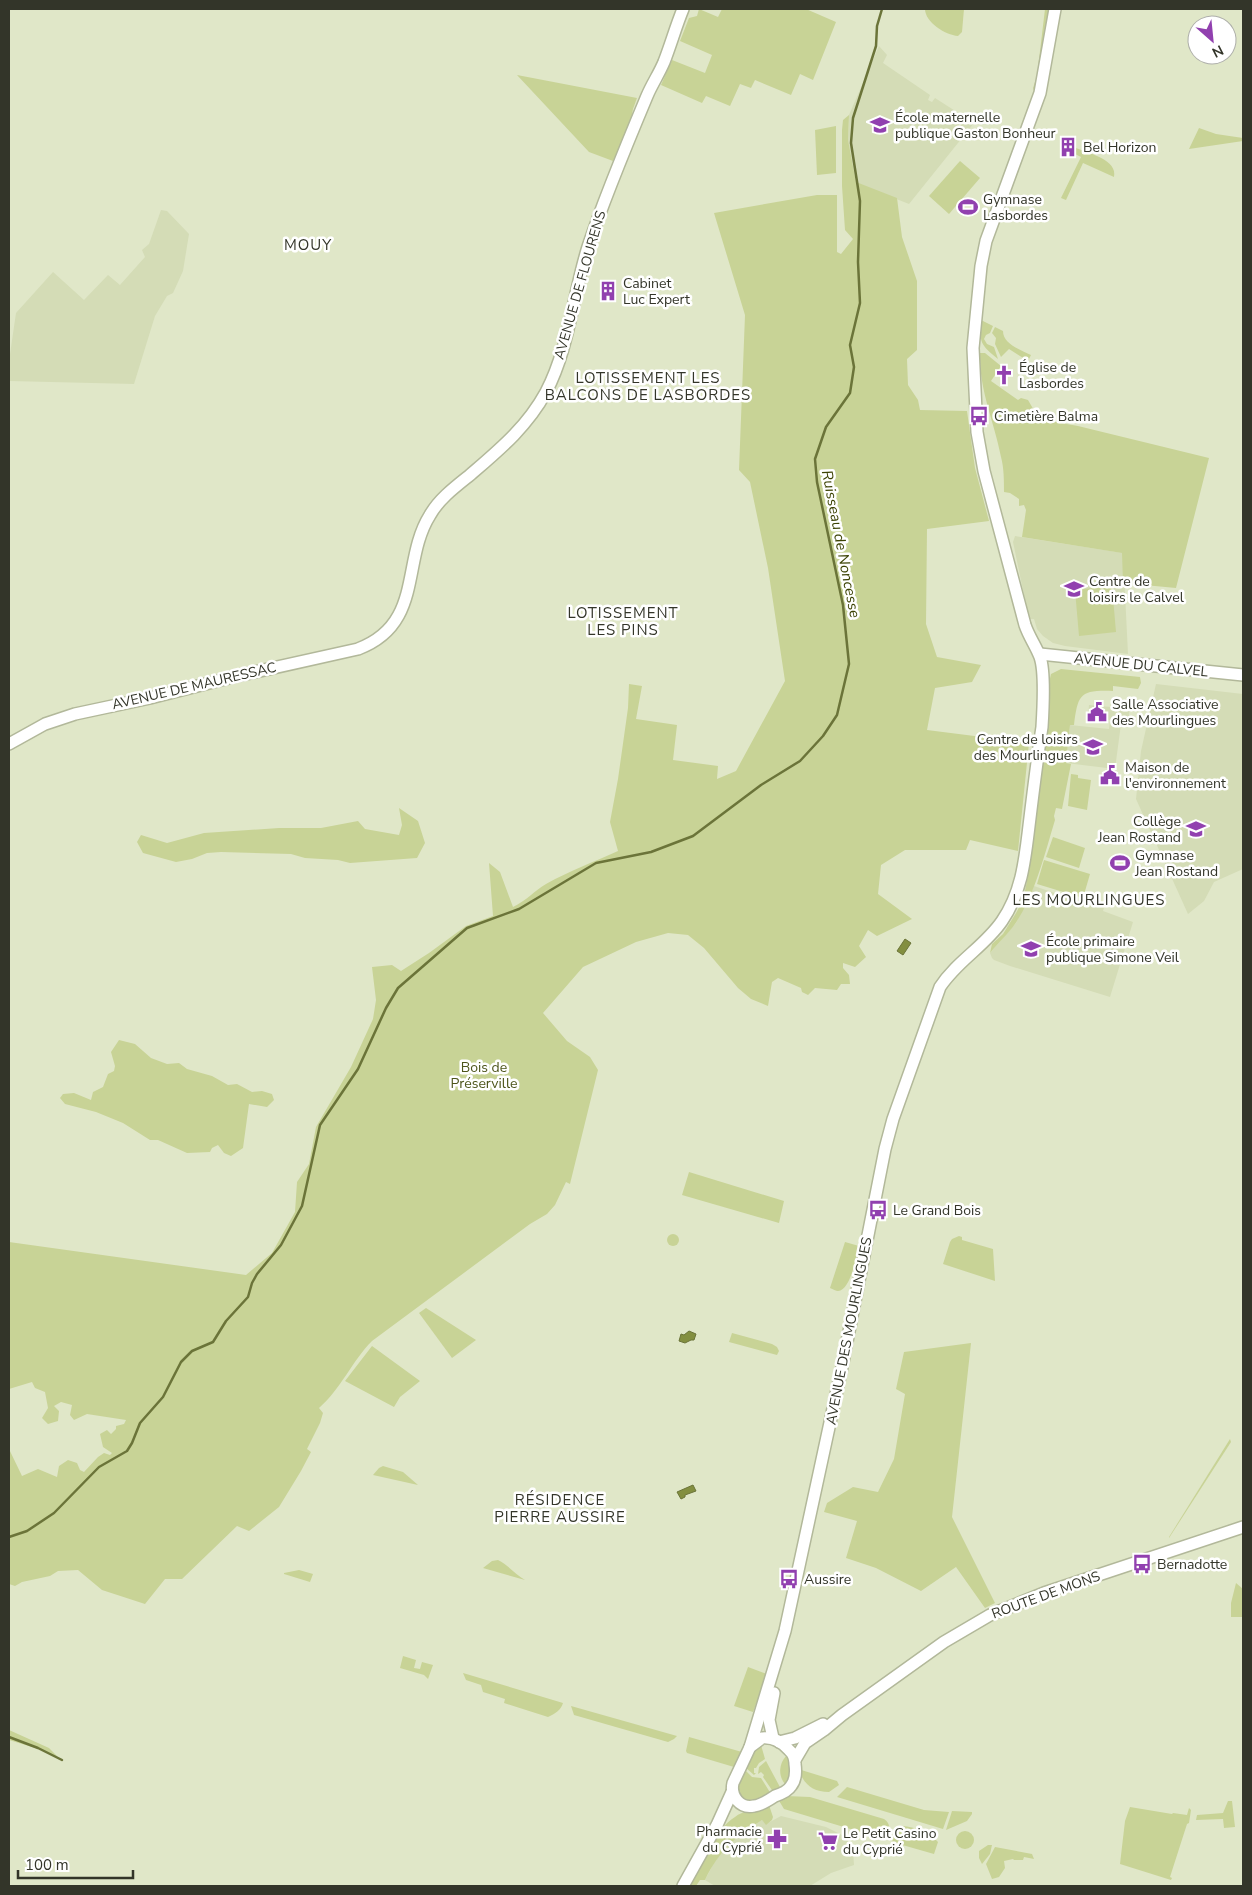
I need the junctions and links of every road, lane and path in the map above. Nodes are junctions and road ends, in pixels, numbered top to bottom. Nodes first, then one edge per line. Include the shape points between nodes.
1 (683, 9) edge
2 (1055, 9) edge
3 (382, 636) joint
4 (1041, 658) junction
5 (1243, 676) edge
6 (1243, 682) edge
7 (9, 744) edge
8 (1243, 1527) edge
9 (785, 1632) junction
10 (842, 1714) junction
11 (776, 1740) junction
12 (750, 1747) junction
13 (795, 1760) junction
14 (732, 1792) junction
15 (746, 1806) junction
16 (717, 1825) junction
17 (683, 1886) edge

1 - 3 street, AVENUE DE FLOURENS via 664,63 648,94 593,232 551,381 534,412 515,435 444,497 430,515 418,543 404,602 396,619
2 - 4 street via 1040,93 983,253 974,323 973,363 977,432 984,471 1025,625
3 - 7 street, AVENUE DE MAURESSAC via 358,649 76,714 45,724
4 - 5 street, AVENUE DU CALVEL
4 - 6 street, AVENUE DU CALVEL
4 - 9 street, AVENUE DES MOURLINGUES via 1042,727 1018,888 997,927 959,963 940,987 893,1119 884,1149 842,1367
8 - 10 street, ROUTE DE MONS via 1007,1606 956,1635
9 - 11 street, AVENUE DES MOURLINGUES via 786,1650 768,1720
9 - 12 street, AVENUE DES MOURLINGUES
10 - 11 street, ROUTE DE MONS via 795,1738
10 - 13 street, ROUTE DE MONS via 806,1743
11 - 12 street via 762,1738
11 - 13 street via 789,1749
12 - 14 street via 733,1782
13 - 15 street via 796,1774 788,1790 756,1806
14 - 15 street via 736,1800
14 - 16 street
15 - 16 street via 729,1813
16 - 17 street

